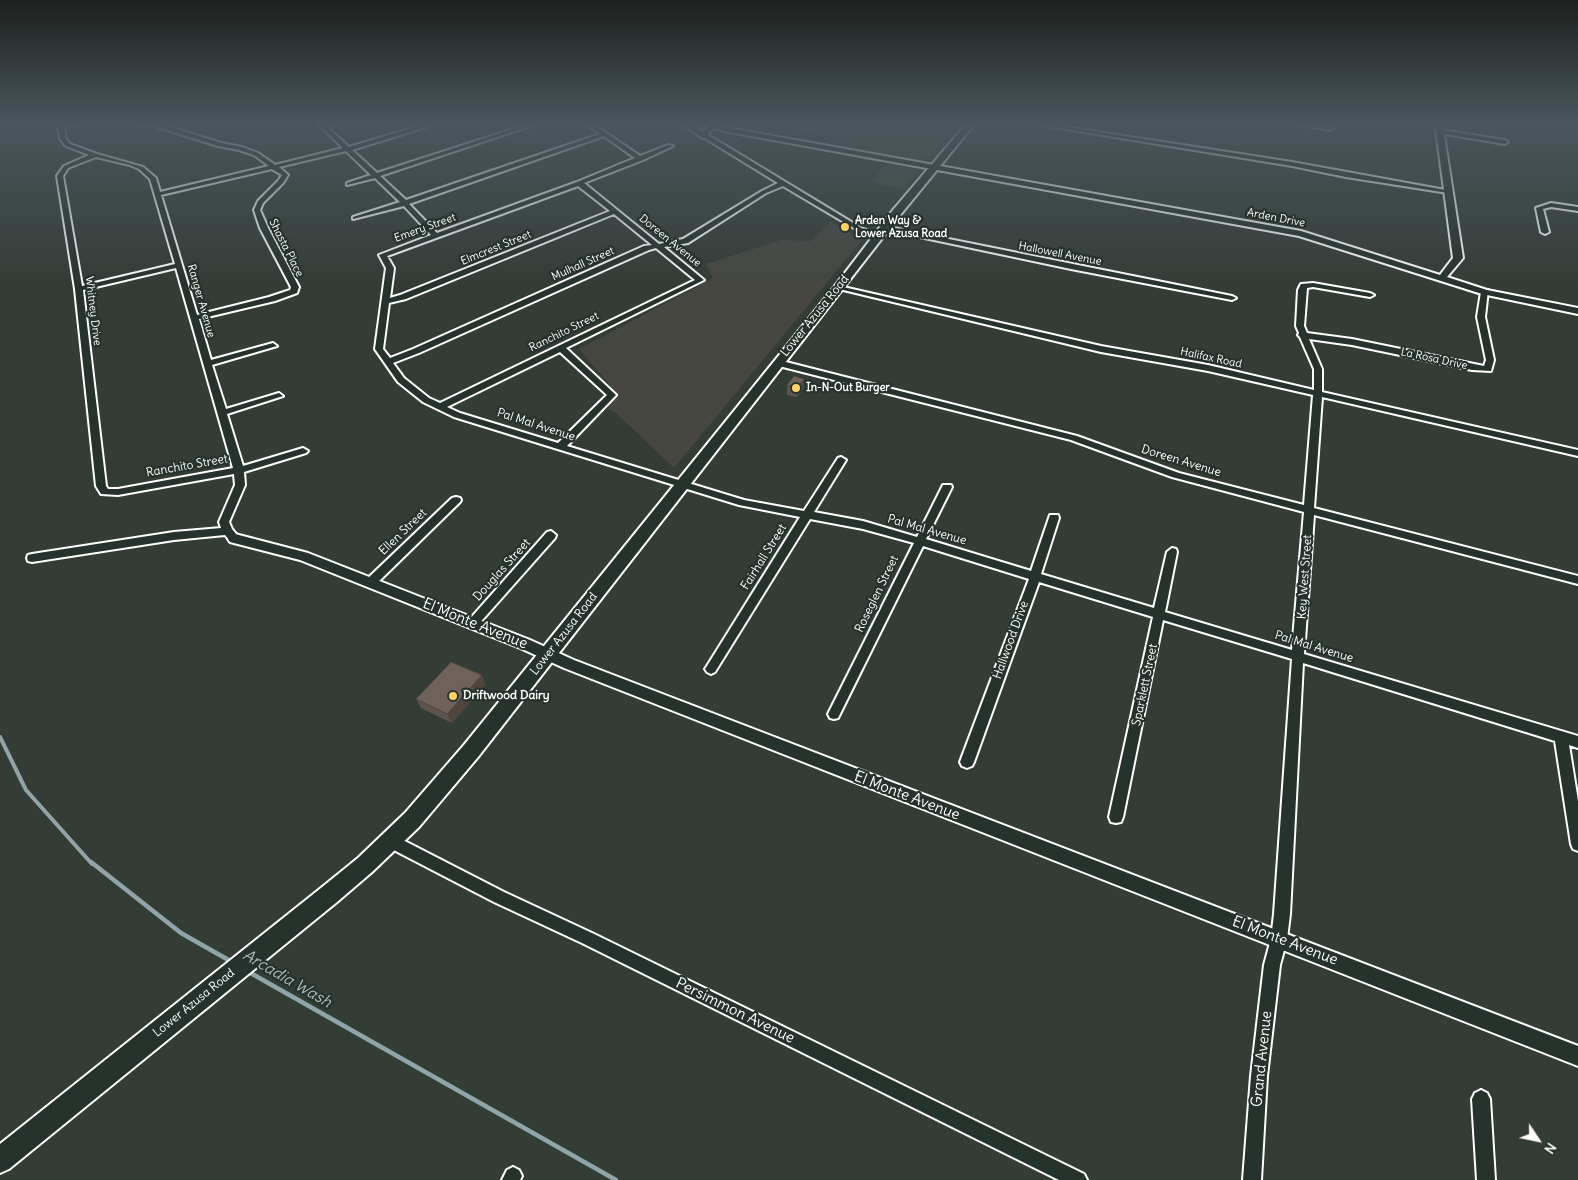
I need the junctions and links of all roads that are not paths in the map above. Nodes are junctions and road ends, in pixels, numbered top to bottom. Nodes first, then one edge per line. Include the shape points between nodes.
1 (60, 177) edge
2 (152, 177) edge
3 (232, 177) edge
4 (284, 177) edge
5 (370, 177) edge
6 (378, 177) edge
7 (480, 177) edge
8 (594, 177) edge
9 (773, 177) edge
10 (927, 177) edge
11 (984, 177) edge
12 (1358, 177) edge
13 (1446, 177) edge
14 (579, 183) junction
15 (783, 183) junction
16 (349, 184) dead end
17 (1448, 192) junction
18 (159, 194) junction
19 (405, 203) junction
20 (1578, 209) edge
21 (614, 212) junction
22 (355, 218) dead end
23 (882, 232) junction
24 (1545, 232) dead end
25 (436, 236) junction
26 (658, 247) junction
27 (383, 255) joint
28 (180, 265) junction
29 (1441, 278) junction
30 (700, 280) joint
31 (839, 288) junction
32 (79, 289) junction
33 (1485, 292) junction
34 (1370, 294) dead end
35 (1232, 298) dead end
36 (386, 301) junction
37 (1578, 311) edge
38 (194, 318) junction
39 (1302, 335) junction
40 (274, 346) dead end
41 (561, 348) junction
42 (387, 362) junction
43 (208, 363) junction
44 (778, 363) junction
45 (1318, 393) junction
46 (280, 396) dead end
47 (440, 408) junction
48 (222, 413) junction
49 (560, 447) junction
50 (303, 451) dead end
51 (1578, 452) edge
52 (841, 460) dead end
53 (239, 470) junction
54 (681, 484) junction
55 (947, 487) dead end
56 (104, 492) joint
57 (456, 500) dead end
58 (1310, 509) junction
59 (807, 515) junction
60 (1054, 518) dead end
61 (231, 535) junction
62 (551, 535) dead end
63 (919, 541) junction
64 (1172, 552) dead end
65 (32, 558) dead end
66 (1035, 577) junction
67 (1578, 580) edge
68 (370, 583) junction
69 (1161, 615) junction
70 (473, 623) junction
71 (547, 654) junction
72 (1298, 656) junction
73 (711, 669) dead end
74 (834, 714) dead end
75 (1561, 737) junction
76 (1578, 742) edge
77 (967, 762) dead end
78 (1116, 817) dead end
79 (391, 841) junction
80 (1578, 844) edge
81 (1279, 939) junction
82 (1578, 1056) edge
83 (1481, 1099) dead end
84 (0, 1160) edge
85 (1078, 1180) edge
86 (1252, 1180) edge
87 (1486, 1180) edge

1 - 32 street, Whitney Drive
2 - 18 street, Ranger Avenue
3 - 18 street
4 - 38 street, Shasta Place via 260,202 257,210 295,287 294,291
5 - 16 street
6 - 19 street
7 - 19 street
8 - 14 street, Emery Street
9 - 15 street, Hallowell Avenue
10 - 23 main road, Lower Azusa Road
11 - 29 street, Arden Drive via 1301,234
12 - 17 street
13 - 17 street
14 - 21 street, Doreen Avenue
14 - 25 street, Emery Street
15 - 23 street, Hallowell Avenue via 861,230
15 - 26 street, Mulhall Street via 686,241
17 - 29 street via 1458,258
18 - 28 street, Ranger Avenue
19 - 22 street
19 - 25 street
20 - 24 street via 1551,205 1540,208
21 - 26 street, Doreen Avenue
21 - 36 street, Elmcrest Street
23 - 31 main road, Lower Azusa Road
23 - 35 street, Hallowell Avenue
25 - 27 street, Emery Street
26 - 30 street, Doreen Avenue
26 - 42 street, Mulhall Street via 646,248
27 - 36 street, Pal Mal Avenue via 390,268
28 - 32 street
28 - 38 street, Ranger Avenue
29 - 33 street, Arden Drive
30 - 41 street, Ranchito Street
31 - 44 main road, Lower Azusa Road
31 - 45 street, Halifax Road via 1101,349 1208,368
32 - 56 street, Whitney Drive
33 - 37 street, Arden Drive
33 - 39 street, La Rosa Drive via 1481,317 1490,360 1488,369
34 - 39 street, Key West Street via 1304,286
36 - 42 street, Pal Mal Avenue via 379,349
38 - 43 street, Ranger Avenue
39 - 45 street, Key West Street via 1318,369
40 - 43 street
41 - 47 street, Ranchito Street
41 - 49 street via 612,395
42 - 47 street, Pal Mal Avenue via 413,391
43 - 48 street, Ranger Avenue
44 - 54 main road, Lower Azusa Road
44 - 58 street, Doreen Avenue via 1074,438 1176,475
45 - 51 street, Halifax Road
45 - 58 street, Key West Street
46 - 48 street
47 - 49 street, Pal Mal Avenue
48 - 53 street, Ranger Avenue
49 - 54 street, Pal Mal Avenue
50 - 53 street, Ranchito Street
52 - 59 street, Fairhall Street
53 - 56 street, Ranchito Street
53 - 61 street, Ranger Avenue via 240,486 224,522
54 - 59 street, Pal Mal Avenue via 743,503
54 - 71 main road, Lower Azusa Road
55 - 63 street, Roseglen Street
57 - 68 street, Ellen Street
58 - 67 street, Doreen Avenue
58 - 72 street, Key West Street
59 - 63 street, Pal Mal Avenue via 863,525
59 - 73 street, Fairhall Street
60 - 66 street, Hallwood Drive
61 - 65 street, El Monte Avenue via 174,536
61 - 68 street, El Monte Avenue via 303,556
62 - 70 street, Douglas Street
63 - 66 street, Pal Mal Avenue
63 - 74 street, Roseglen Street
64 - 69 street, Sparklett Street
66 - 69 street, Pal Mal Avenue
66 - 77 street, Hallwood Drive
68 - 70 street, El Monte Avenue
69 - 72 street, Pal Mal Avenue
69 - 78 street, Sparklett Street
70 - 71 street, El Monte Avenue
71 - 79 main road, Lower Azusa Road via 462,763
71 - 81 street, El Monte Avenue
72 - 75 street, Pal Mal Avenue
72 - 81 street, Key West Street
75 - 76 street, Pal Mal Avenue
75 - 80 street
79 - 84 main road, Lower Azusa Road via 329,895
79 - 85 street, Persimmon Avenue
81 - 82 street, El Monte Avenue
81 - 86 street, Grand Avenue via 1272,965 1260,1067
83 - 87 street

